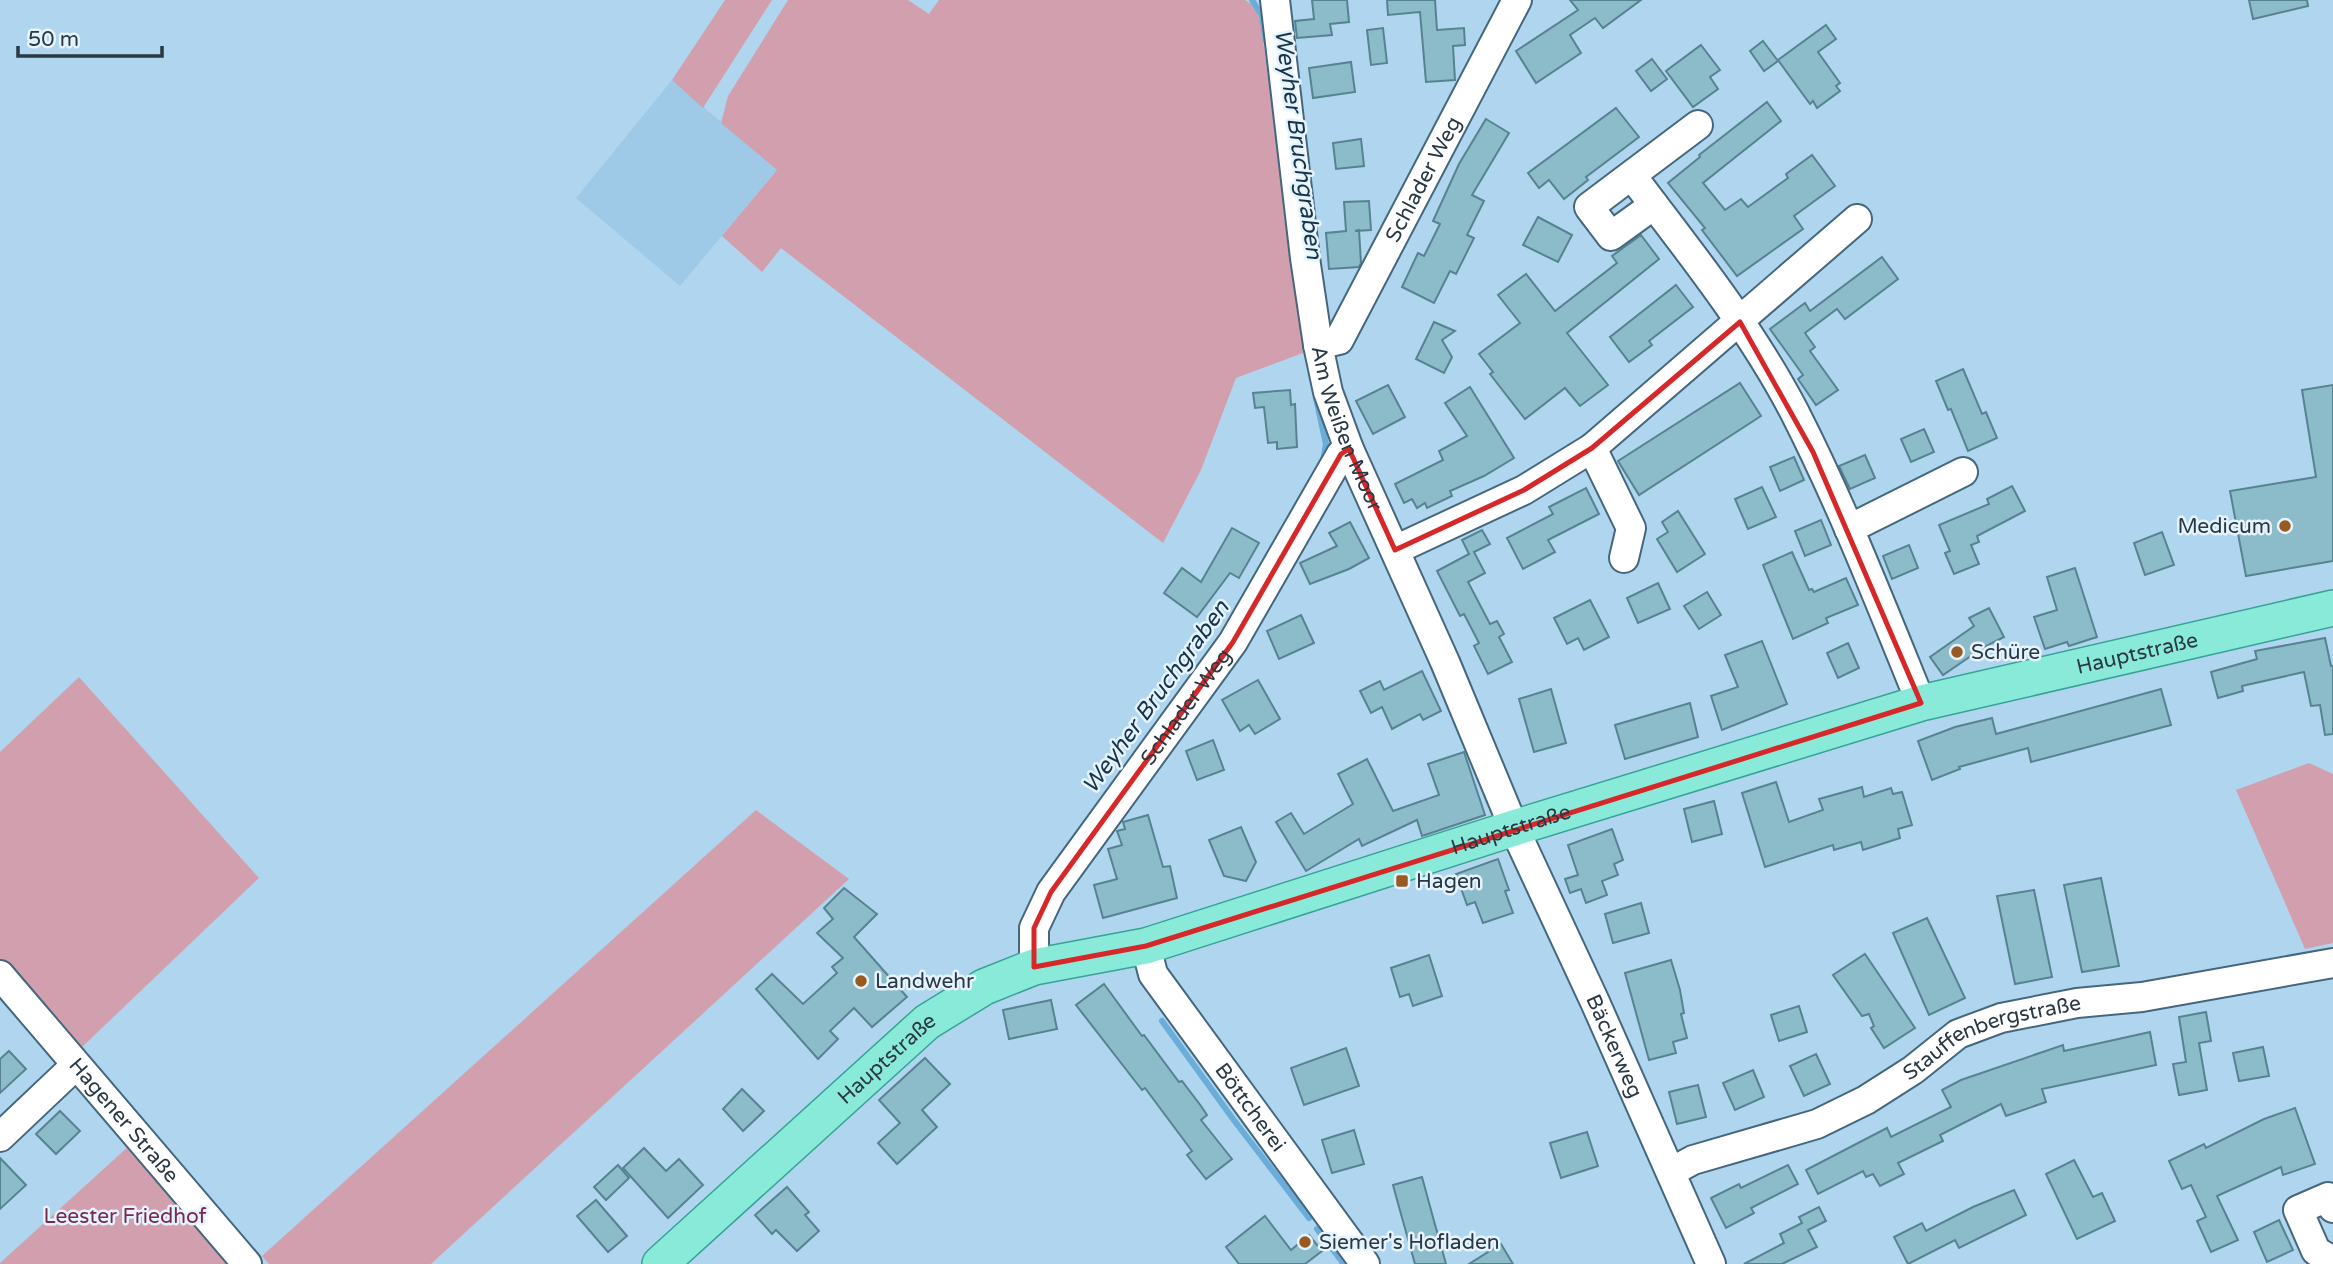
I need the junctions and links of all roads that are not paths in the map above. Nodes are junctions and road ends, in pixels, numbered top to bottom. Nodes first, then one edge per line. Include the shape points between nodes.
1 (1275, 0) edge
2 (1517, 0) edge
3 (1698, 125) dead end
4 (1632, 176) junction
5 (1654, 205) junction
6 (1857, 219) dead end
7 (1740, 322) junction
8 (1318, 345) junction
9 (1592, 448) junction
10 (1349, 449) junction
11 (1963, 472) dead end
12 (1849, 529) junction
13 (1395, 550) junction
14 (1624, 558) dead end
15 (2333, 608) edge
16 (1921, 703) junction
17 (1514, 828) junction
18 (1146, 946) junction
19 (2333, 963) edge
20 (1034, 967) junction
21 (0, 975) edge
22 (76, 1065) junction
23 (0, 1137) edge
24 (1671, 1172) junction
25 (2333, 1208) edge
26 (2333, 1261) edge
27 (247, 1264) edge
28 (660, 1264) edge
29 (1365, 1264) edge
30 (1711, 1264) edge

1 - 8 street, Am Weißen Moor
2 - 8 street, Schlader Weg via 1339,340
3 - 4 street
4 - 5 street
4 - 5 street via 1589,207 1611,236
5 - 7 street
6 - 7 street
7 - 9 street
7 - 12 street via 1793,410
8 - 10 street, Am Weißen Moor via 1328,392
9 - 13 street via 1524,490
9 - 14 street via 1631,528
10 - 13 street, Am Weißen Moor
10 - 20 street, Schlader Weg via 1340,454 1233,642 1051,892 1034,928
11 - 12 street
12 - 16 street
13 - 17 street, Am Weißen Moor
15 - 16 main road, Hauptstraße
16 - 17 main road, Hauptstraße
17 - 18 main road, Hauptstraße
17 - 24 street, Bäckerweg
18 - 20 main road, Hauptstraße
18 - 29 street, Böttcherei via 1153,974
19 - 24 street, Stauffenbergstraße via 2001,1018 1958,1034 1867,1100 1817,1124 1693,1160
20 - 28 main road, Hauptstraße via 984,987 927,1022
21 - 22 street, Hagener Straße
22 - 23 street
22 - 27 street, Hagener Straße
24 - 30 street, Bäckerweg
25 - 26 street via 2328,1197 2298,1210 2316,1251

